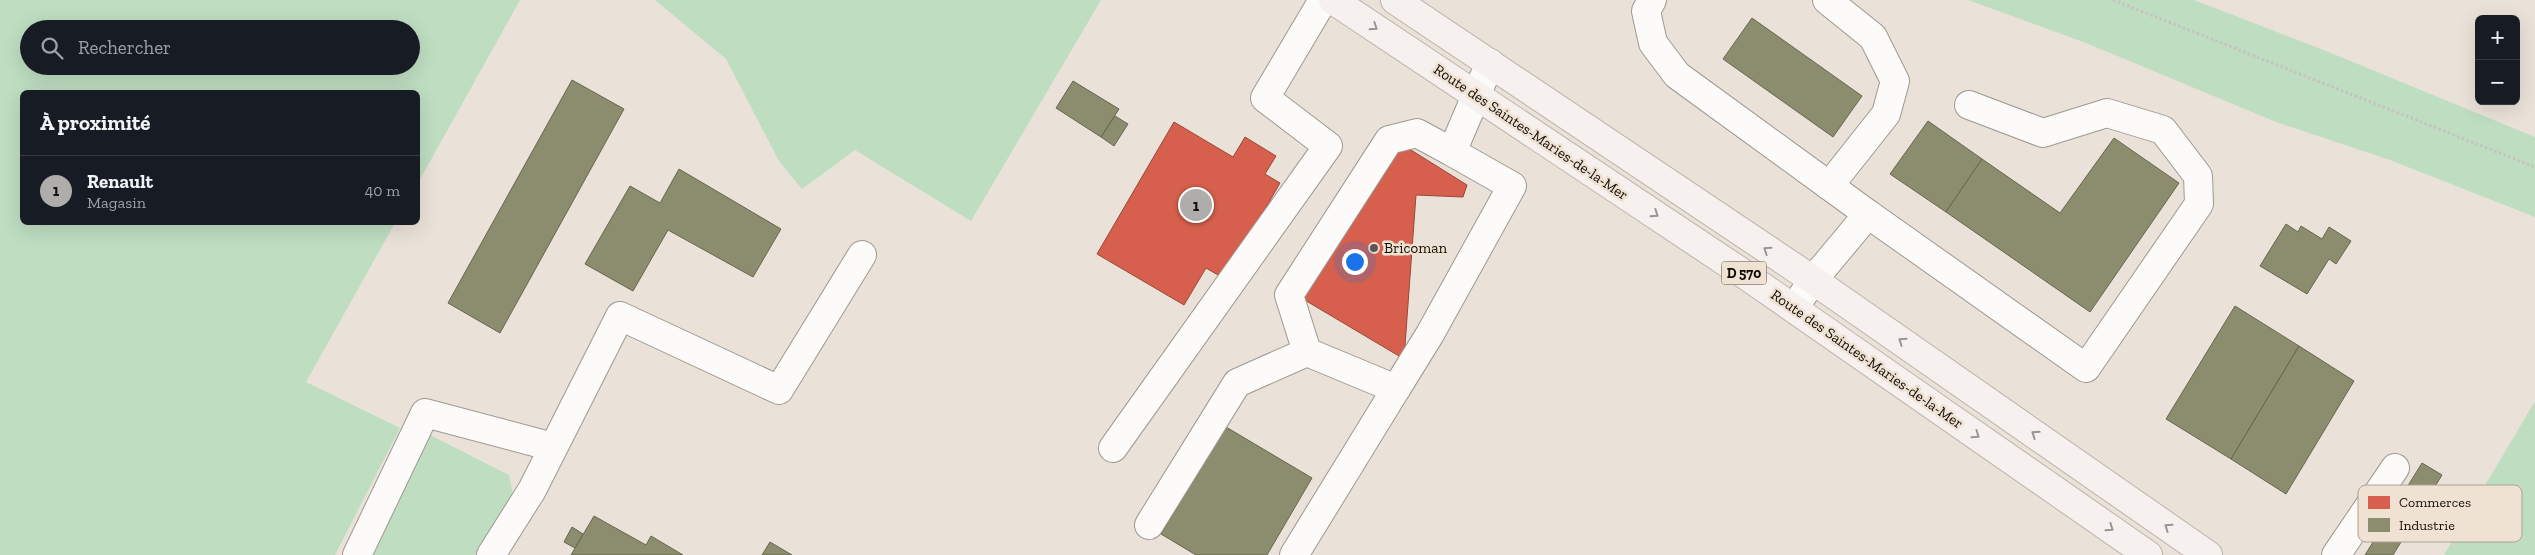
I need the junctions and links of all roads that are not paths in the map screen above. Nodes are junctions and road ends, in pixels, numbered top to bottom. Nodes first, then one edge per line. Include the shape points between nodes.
1 (1324, 0) edge
2 (1333, 0) edge
3 (1395, 0) edge
4 (1652, 0) edge
5 (1827, 0) edge
6 (1490, 63) junction
7 (1476, 95) junction
8 (1969, 105) dead end
9 (1452, 152) junction
10 (1829, 186) junction
11 (1868, 214) junction
12 (862, 255) dead end
13 (1813, 280) junction
14 (1794, 308) junction
15 (1307, 352) junction
16 (1396, 390) junction
17 (553, 447) junction
18 (1113, 448) dead end
19 (2395, 468) dead end
20 (2098, 478) junction
21 (2383, 485) edge
22 (2078, 506) junction
23 (2358, 523) edge
24 (1149, 525) dead end
25 (357, 555) edge
26 (492, 555) edge
27 (1294, 555) edge
28 (2148, 555) edge
29 (2208, 555) edge
30 (2336, 555) edge

1 - 18 lane via 1265,98 1328,146
2 -> 7 main road, Route des Saintes-Maries-de-la-Mer / D 570
3 - 6 main road, D 570
4 - 10 lane via 1646,11 1653,43 1677,75
5 - 10 lane via 1873,37 1895,81 1886,114
6 - 7 lane
13 -> 6 main road, D 570
7 - 9 lane
7 -> 14 main road, Route des Saintes-Maries-de-la-Mer / D 570
8 - 11 lane via 2042,133 2107,113 2162,130 2198,176 2199,204 2086,368
9 - 15 lane via 1417,133 1389,140 1289,295
9 - 16 lane via 1512,186
10 - 11 lane
11 - 13 lane
12 - 17 lane via 779,390 620,316
13 - 14 lane
20 -> 13 main road, D 570
14 -> 22 main road, Route des Saintes-Maries-de-la-Mer / D 570
15 - 16 lane
15 - 24 lane via 1237,383
16 - 27 lane
17 - 25 lane via 425,412
17 - 26 lane via 532,490
19 - 21 lane
20 - 22 lane
29 -> 20 main road, D 570
22 -> 28 main road, Route des Saintes-Maries-de-la-Mer / D 570
23 - 30 lane

